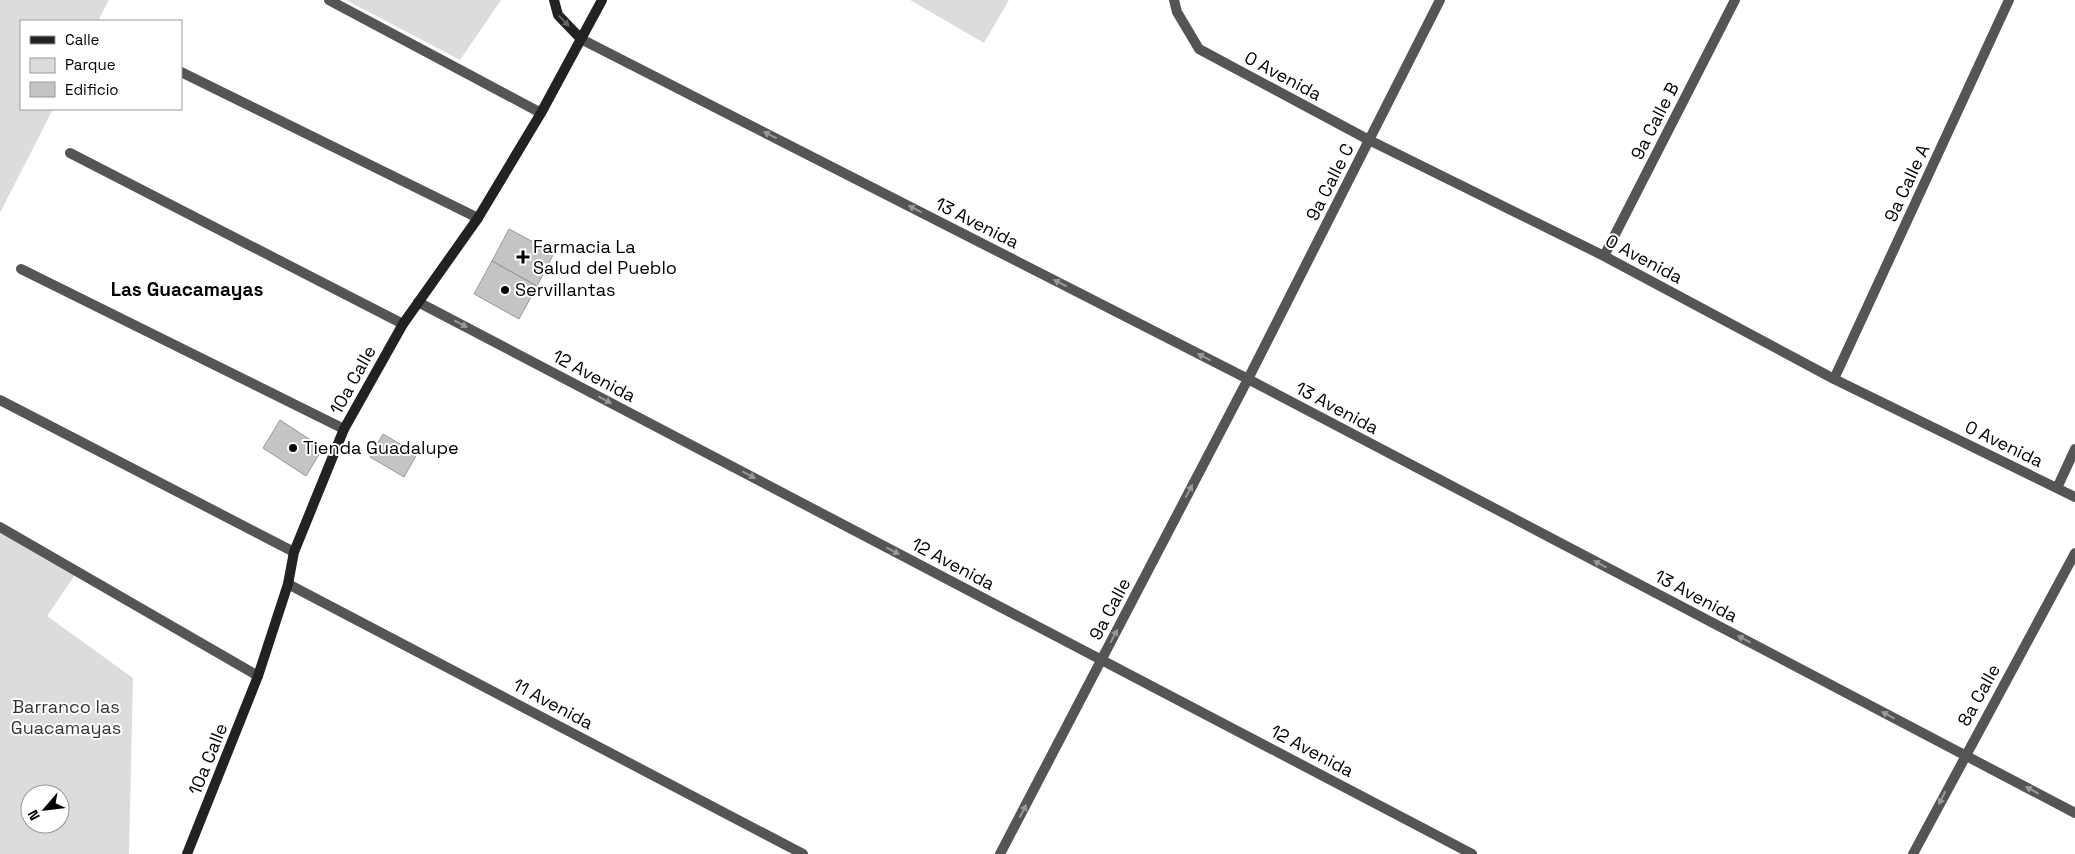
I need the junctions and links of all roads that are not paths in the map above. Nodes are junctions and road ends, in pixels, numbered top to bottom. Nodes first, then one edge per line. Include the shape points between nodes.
1 (329, 0) edge
2 (554, 0) edge
3 (602, 0) edge
4 (1174, 0) edge
5 (1440, 0) edge
6 (1735, 0) edge
7 (2010, 0) edge
8 (581, 39) junction
9 (182, 72) edge
10 (541, 113) junction
11 (1369, 140) junction
12 (70, 152) dead end
13 (478, 218) junction
14 (1604, 256) junction
15 (21, 269) dead end
16 (418, 302) junction
17 (403, 324) junction
18 (1248, 379) junction
19 (1834, 379) junction
20 (0, 400) edge
21 (344, 429) junction
22 (2075, 449) edge
23 (2056, 488) junction
24 (2075, 497) edge
25 (0, 526) edge
26 (294, 552) junction
27 (2075, 553) edge
28 (288, 584) junction
29 (1101, 660) junction
30 (258, 676) junction
31 (1965, 755) junction
32 (2075, 813) edge
33 (188, 854) edge
34 (803, 854) edge
35 (1000, 854) edge
36 (1472, 854) edge
37 (1913, 854) edge

1 - 10 street
2 -> 8 main road via 558,15
3 - 8 main road, 10a Calle
4 - 11 street, 0 Avenida via 1177,12 1199,49
5 - 11 street, 9a Calle C
6 - 14 street, 9a Calle B
7 - 19 street, 9a Calle A
8 - 10 main road, 10a Calle
18 -> 8 street, 13 Avenida
9 - 13 street
10 - 13 main road, 10a Calle
11 - 14 street, 0 Avenida
11 - 18 street, 9a Calle C
12 - 17 street
13 - 16 main road, 10a Calle
14 - 19 street, 0 Avenida
15 - 21 street
16 - 17 main road, 10a Calle
16 -> 29 street, 12 Avenida
17 - 21 main road, 10a Calle
29 -> 18 street, 9a Calle
31 -> 18 street, 13 Avenida
19 - 23 street, 0 Avenida
20 - 26 street
21 - 26 main road, 10a Calle
22 - 23 street
23 - 24 street, 0 Avenida
25 - 30 street
26 - 28 main road, 10a Calle
27 - 31 street, 8a Calle
28 - 30 main road, 10a Calle
28 - 34 street, 11 Avenida
35 -> 29 street, 9a Calle
29 - 36 street, 12 Avenida
30 - 33 main road, 10a Calle
32 -> 31 street, 13 Avenida
31 -> 37 street, 8a Calle

